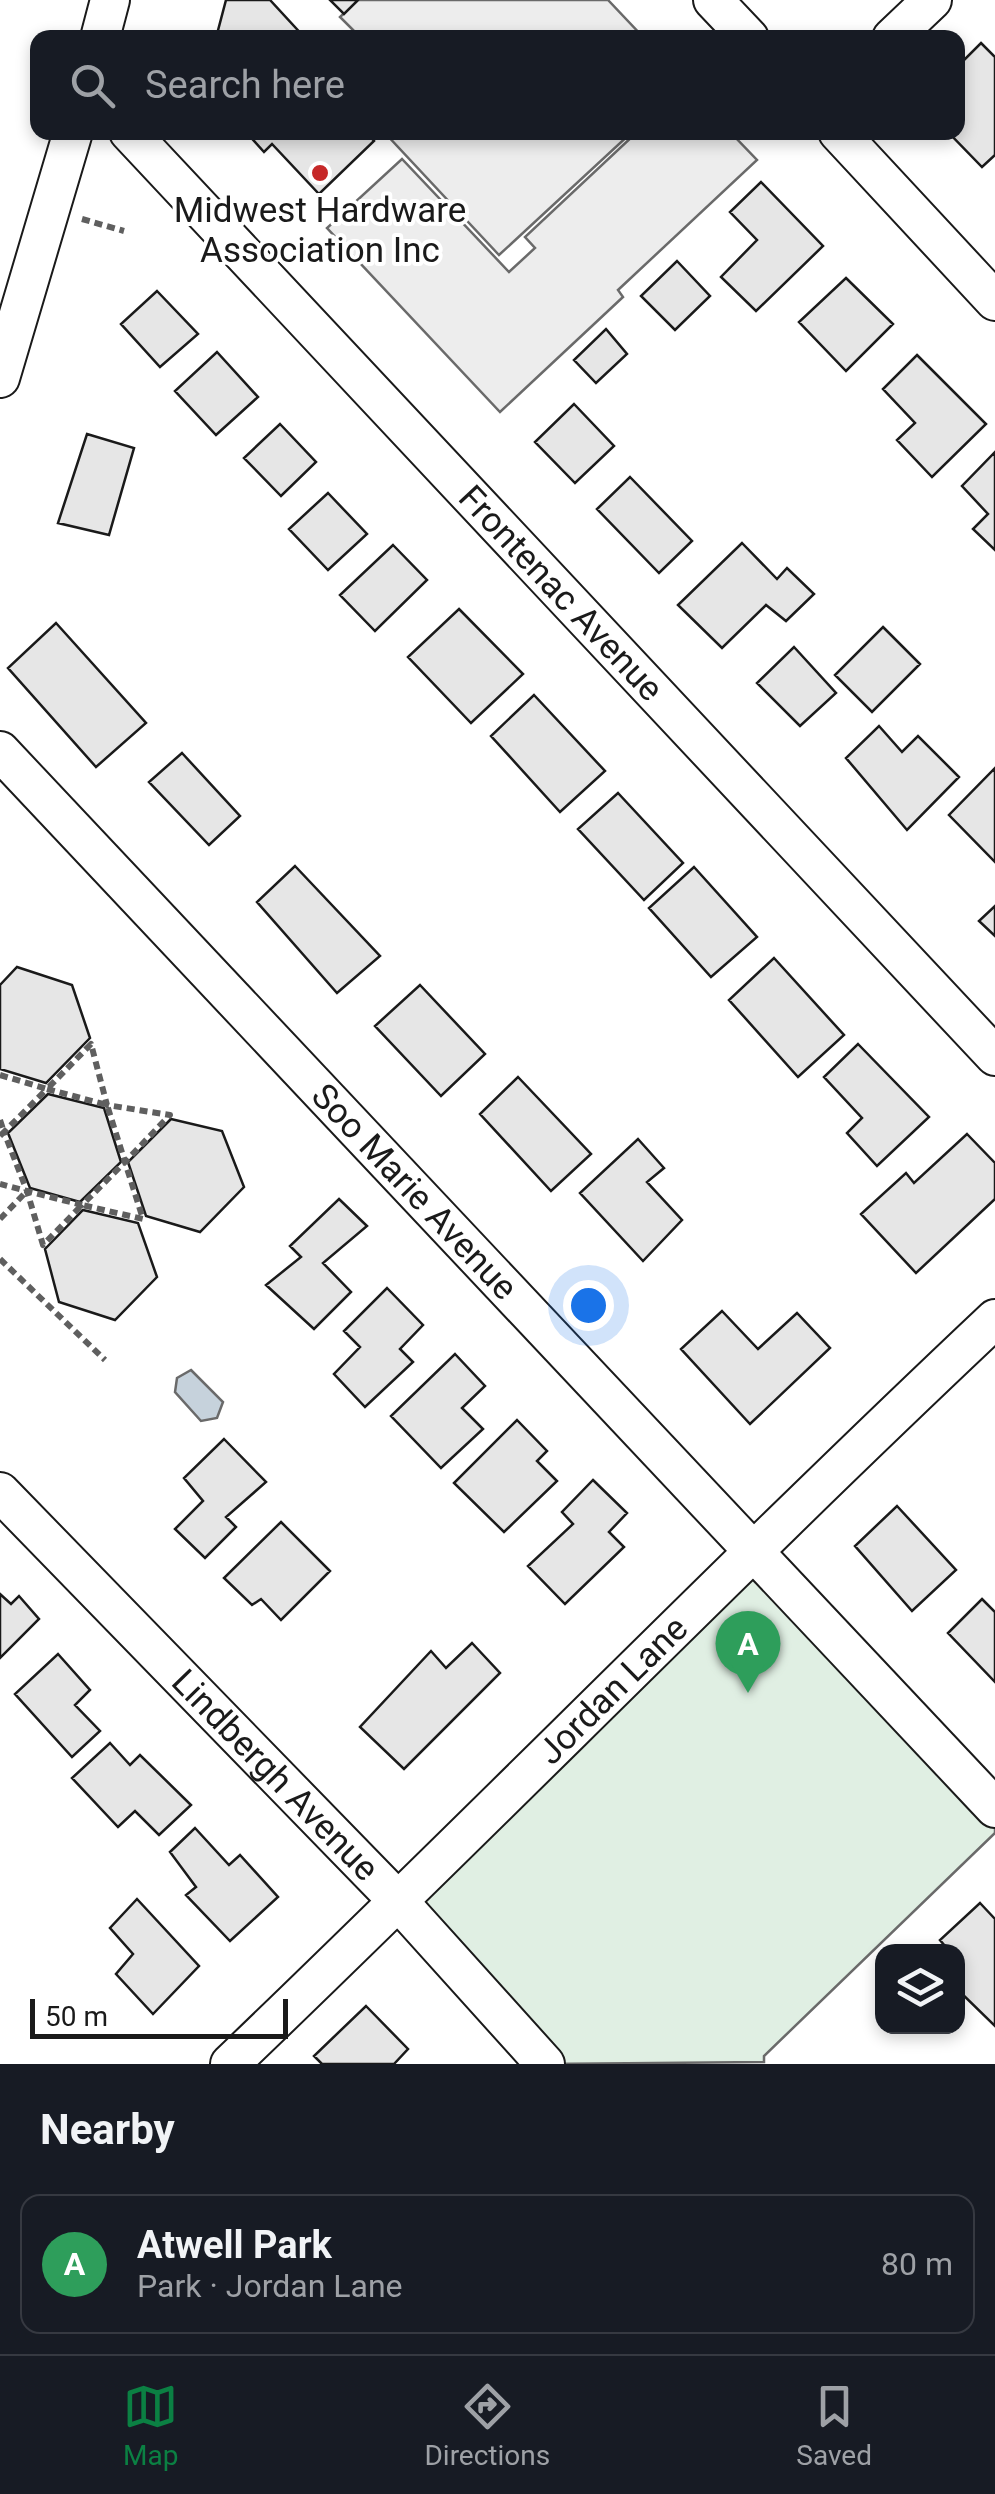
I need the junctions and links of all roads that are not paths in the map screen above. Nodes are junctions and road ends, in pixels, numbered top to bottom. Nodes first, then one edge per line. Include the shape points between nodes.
1 (110, 0) edge
2 (713, 0) edge
3 (932, 0) edge
4 (102, 30) edge
5 (741, 30) edge
6 (900, 30) edge
7 (72, 140) edge
8 (136, 140) edge
9 (845, 140) edge
10 (995, 301) edge
11 (0, 378) edge
12 (0, 750) edge
13 (995, 1056) edge
14 (995, 1319) edge
15 (0, 1492) edge
16 (754, 1548) junction
17 (995, 1808) edge
18 (399, 1902) junction
19 (230, 2064) edge
20 (544, 2064) edge

1 - 4 street
2 - 5 street
3 - 6 street
7 - 11 street
8 - 13 street, Frontenac Avenue
9 - 10 street
12 - 16 street, Soo Marie Avenue
14 - 16 street, Jordan Lane
15 - 18 street, Lindbergh Avenue
16 - 17 street, Soo Marie Avenue
16 - 18 street, Jordan Lane
18 - 19 street, Jordan Lane
18 - 20 street, Lindbergh Avenue

